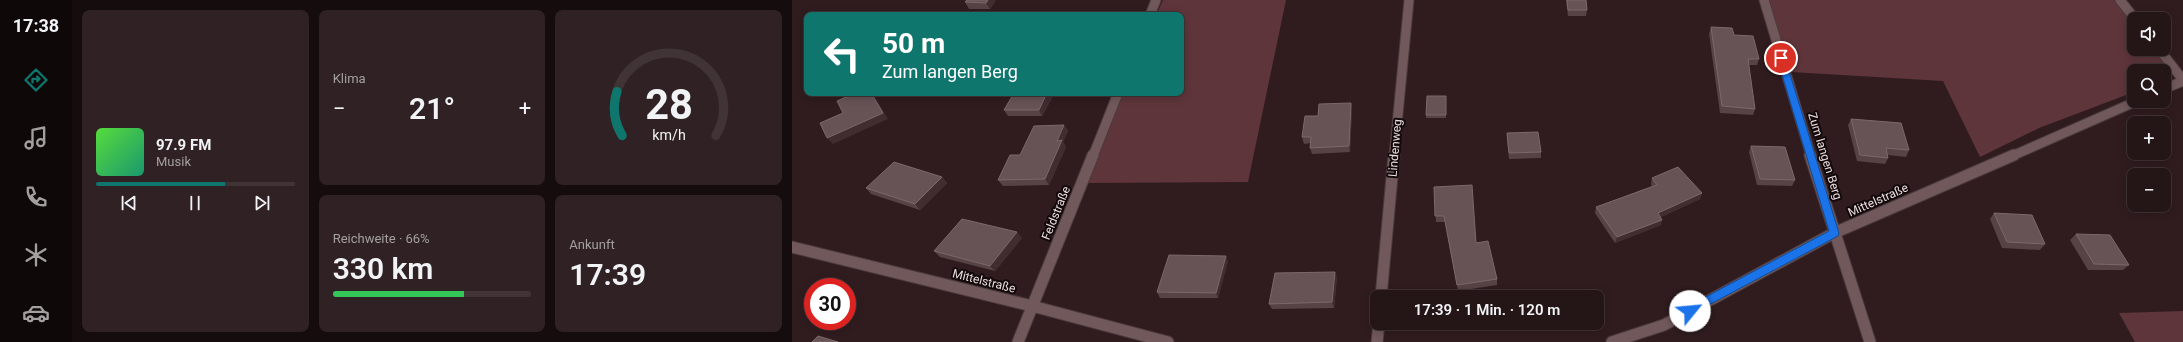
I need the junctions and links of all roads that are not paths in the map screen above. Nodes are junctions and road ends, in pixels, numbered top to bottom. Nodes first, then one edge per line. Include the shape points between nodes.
1 (1156, 0) edge
2 (1409, 0) edge
3 (1764, 0) edge
4 (2120, 0) edge
5 (1151, 12) edge
6 (2129, 12) edge
7 (2164, 56) edge
8 (2183, 80) edge
9 (2171, 86) edge
10 (1117, 96) edge
11 (2127, 105) edge
12 (1834, 233) junction
13 (792, 247) edge
14 (1382, 290) edge
15 (1032, 306) junction
16 (1378, 330) edge
17 (1018, 342) edge
18 (1168, 342) edge
19 (1377, 342) edge
20 (1612, 342) edge
21 (1870, 342) edge

1 - 5 street
2 - 14 street, Lindenweg
3 - 12 street, Zum langen Berg
4 - 6 street
7 - 8 street
8 - 9 street
10 - 15 street, Feldstraße
11 - 12 street, Mittelstraße
12 - 20 street, Mittelstraße via 1664,325
12 - 21 street, Zum langen Berg
13 - 15 street, Mittelstraße
15 - 17 street, Feldstraße
15 - 18 street, Mittelstraße
16 - 19 street

